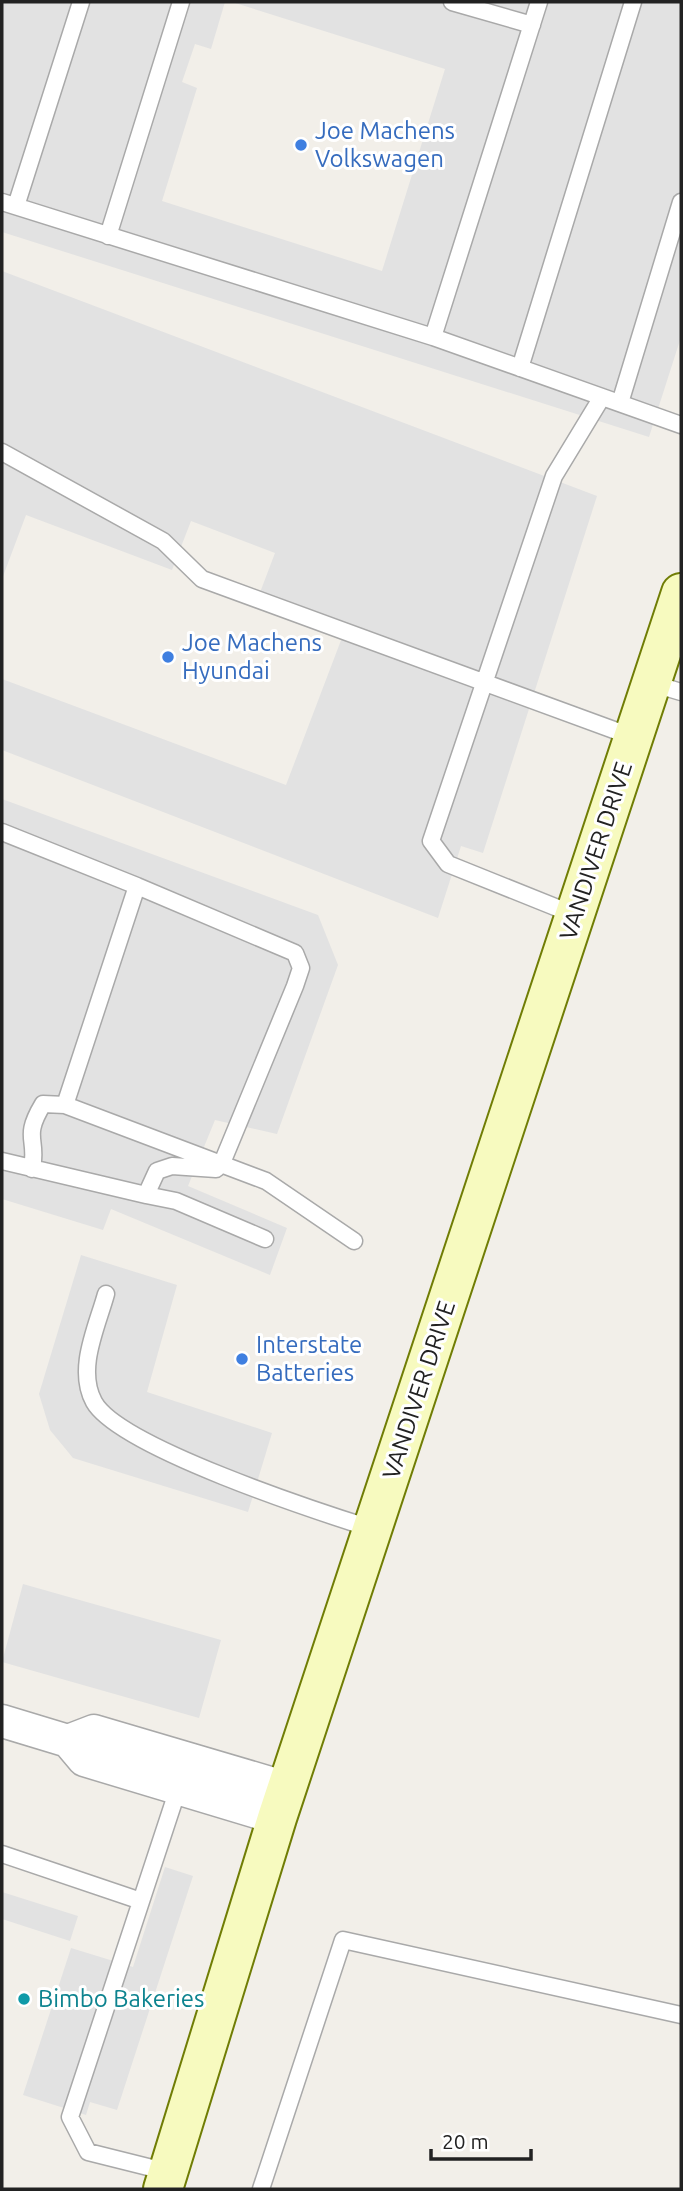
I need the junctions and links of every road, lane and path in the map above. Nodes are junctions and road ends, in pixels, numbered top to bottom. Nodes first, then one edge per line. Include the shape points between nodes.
1 (81, 2) edge
2 (181, 2) edge
3 (452, 2) edge
4 (539, 2) edge
5 (633, 2) edge
6 (532, 25) junction
7 (681, 202) edge
8 (9, 204) edge
9 (108, 236) junction
10 (433, 337) junction
11 (520, 368) junction
12 (602, 397) junction
13 (620, 403) junction
14 (681, 425) edge
15 (2, 452) edge
16 (681, 593) edge
17 (485, 682) junction
18 (666, 688) edge
19 (634, 737) junction
20 (2, 832) edge
21 (137, 886) junction
22 (575, 915) junction
23 (65, 1105) junction
24 (2, 1161) edge
25 (222, 1163) junction
26 (32, 1170) junction
27 (146, 1195) junction
28 (265, 1239) dead end
29 (354, 1241) dead end
30 (106, 1294) dead end
31 (373, 1529) junction
32 (2, 1721) edge
33 (68, 1741) junction
34 (178, 1788) junction
35 (282, 1803) junction
36 (2, 1854) edge
37 (141, 1901) junction
38 (681, 2015) edge
39 (166, 2181) edge
40 (261, 2189) edge

1 - 8 lane
2 - 9 lane
3 - 6 lane
4 - 6 lane
5 - 11 lane
6 - 10 lane
7 - 13 lane
8 - 9 lane
9 - 10 lane
10 - 11 lane
11 - 12 lane
12 - 13 lane
12 - 17 lane via 554,476
13 - 14 lane
15 - 17 lane via 163,541 202,579
16 - 18 main road, VANDIVER DRIVE
17 - 19 lane
17 - 22 lane via 431,842 448,864
18 - 19 main road, VANDIVER DRIVE
19 - 22 main road, VANDIVER DRIVE
20 - 21 lane
21 - 23 lane
21 - 25 lane via 295,953 301,968
22 - 31 main road, VANDIVER DRIVE
23 - 25 lane
23 - 26 lane via 43,1104 30,1126
24 - 26 lane
25 - 27 lane via 216,1169 172,1166 157,1171
25 - 29 lane via 266,1181
26 - 27 lane
27 - 28 lane via 176,1201
30 - 31 lane via 86,1366 94,1403 126,1430 190,1461 297,1506
31 - 35 main road, VANDIVER DRIVE
32 - 33 street
33 - 34 street via 84,1760
33 - 35 street via 94,1731
34 - 35 street
34 - 37 lane
35 - 39 main road, VANDIVER DRIVE
36 - 37 lane
37 - 39 lane via 70,2118 88,2151
38 - 40 lane via 343,1940

